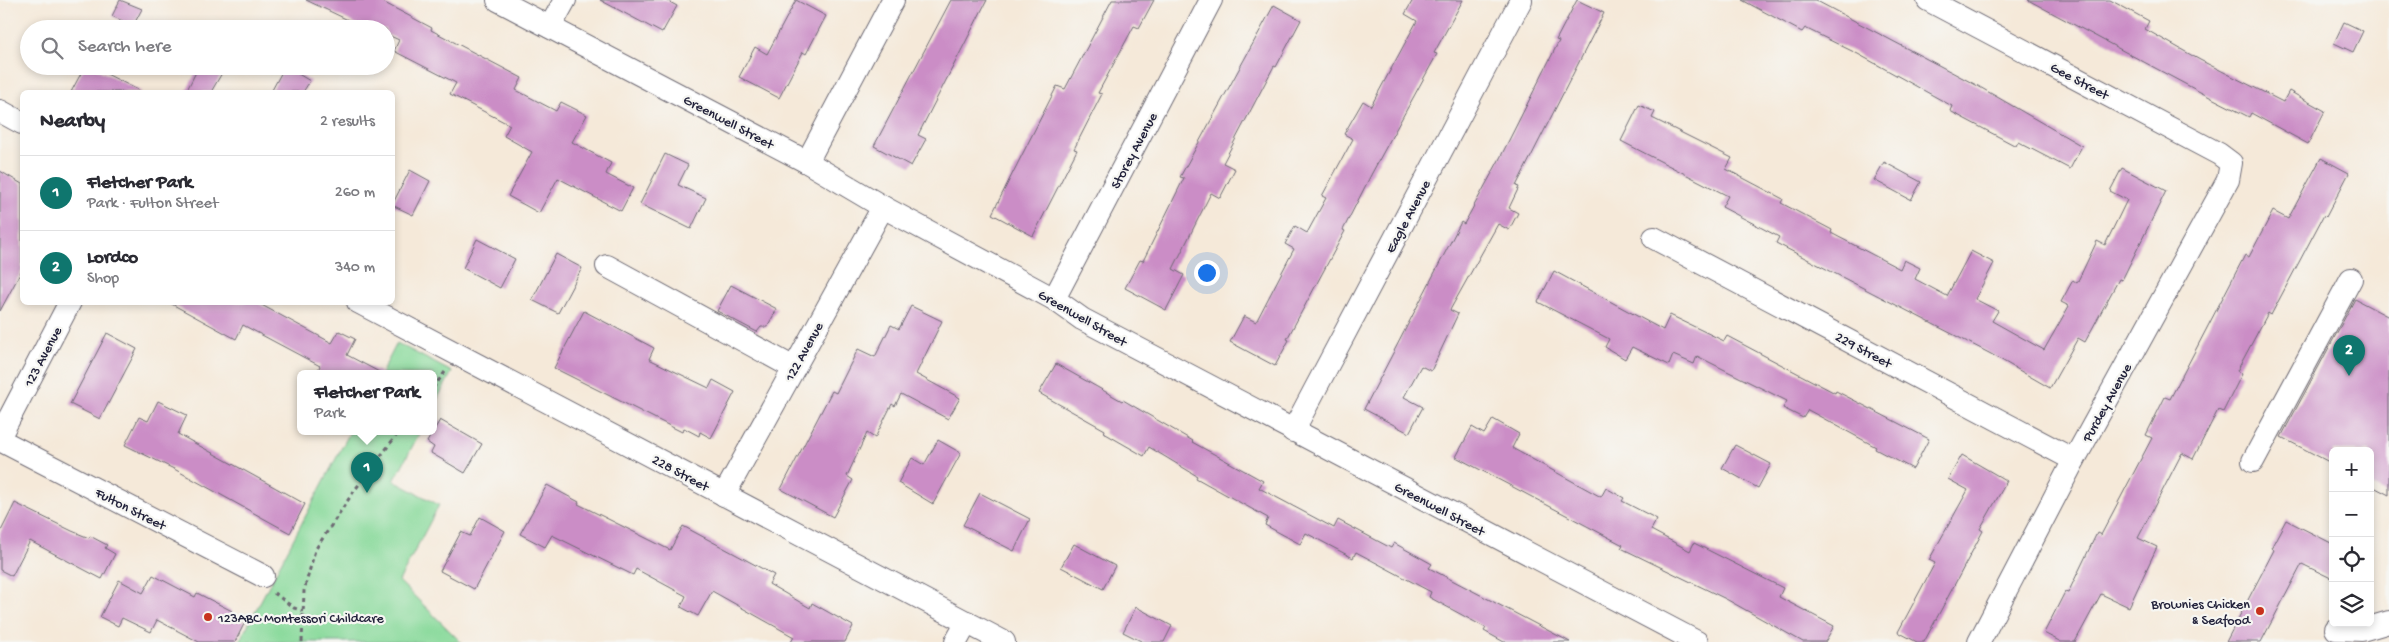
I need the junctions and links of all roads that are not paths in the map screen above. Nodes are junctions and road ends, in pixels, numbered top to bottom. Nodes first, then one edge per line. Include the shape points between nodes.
1 (498, 0) edge
2 (565, 0) edge
3 (892, 0) edge
4 (1211, 0) edge
5 (1521, 0) edge
6 (1928, 0) edge
7 (550, 27) junction
8 (0, 111) edge
9 (20, 121) edge
10 (807, 162) junction
11 (2231, 163) joint
12 (882, 207) junction
13 (1654, 238) dead end
14 (607, 266) dead end
15 (2351, 279) dead end
16 (1054, 299) junction
17 (68, 305) edge
18 (364, 305) edge
19 (794, 368) junction
20 (1293, 431) junction
21 (0, 438) edge
22 (2074, 460) junction
23 (2253, 461) dead end
24 (724, 495) junction
25 (263, 576) road end
26 (967, 622) junction
27 (2389, 622) edge
28 (2336, 629) dead end
29 (956, 642) edge
30 (1004, 642) edge
31 (1698, 642) edge
32 (1979, 642) edge

1 - 7 street, Greenwell Street
2 - 7 street
3 - 10 street
4 - 16 street, Storey Avenue
5 - 20 street, Eagle Avenue
6 - 11 street, Gee Street
7 - 10 street, Greenwell Street
8 - 9 street
10 - 12 street, Greenwell Street
11 - 22 street, Purdey Avenue via 2228,180
12 - 16 street, Greenwell Street
12 - 19 street, 122 Avenue
13 - 22 street, 229 Street
14 - 19 street
15 - 23 street
16 - 20 street, Greenwell Street via 1082,319
17 - 21 street, 123 Avenue
18 - 24 street, 228 Street
19 - 24 street, 122 Avenue
20 - 31 street, Greenwell Street
21 - 25 street, Fulton Street
22 - 32 street, Purdey Avenue
24 - 26 street, 228 Street
26 - 29 street
26 - 30 street, 228 Street
27 - 28 street via 2362,630

